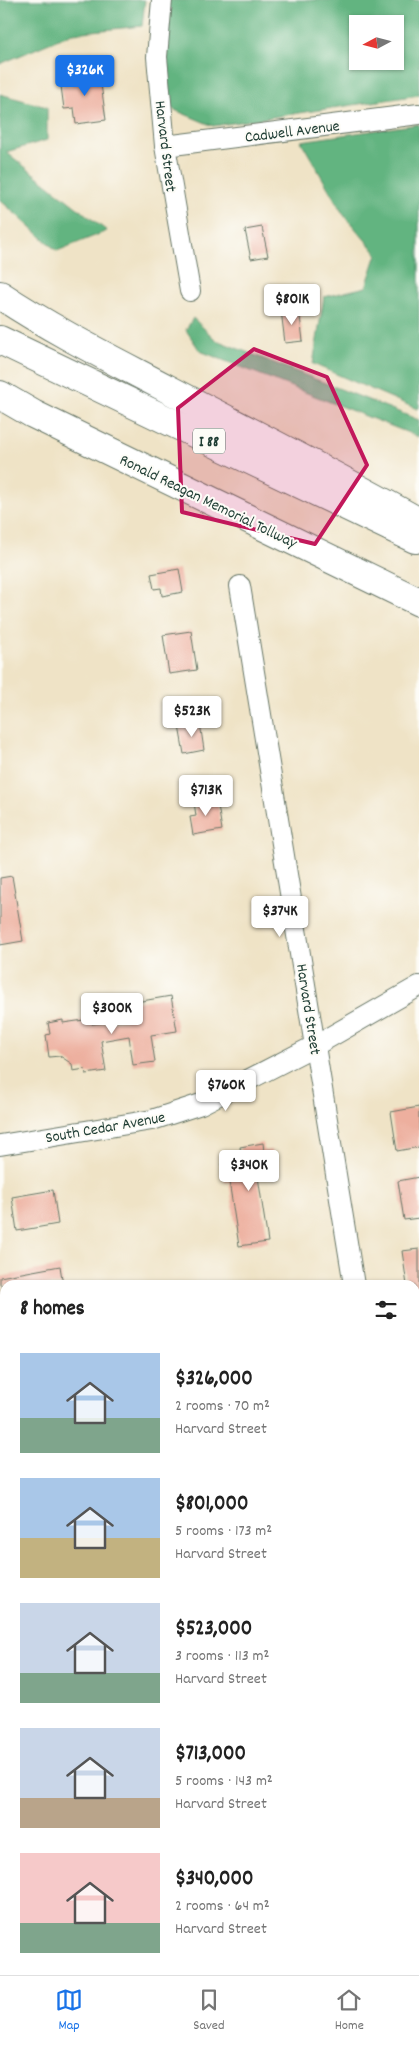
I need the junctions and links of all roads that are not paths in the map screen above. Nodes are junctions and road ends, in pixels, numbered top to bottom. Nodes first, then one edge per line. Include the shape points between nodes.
1 (162, 0) edge
2 (419, 114) edge
3 (165, 146) junction
4 (190, 291) dead end
5 (0, 295) edge
6 (0, 340) edge
7 (0, 395) edge
8 (0, 399) edge
9 (33, 414) junction
10 (419, 522) edge
11 (419, 540) edge
12 (240, 586) dead end
13 (419, 602) edge
14 (419, 986) edge
15 (316, 1045) junction
16 (0, 1145) edge
17 (353, 1280) edge

1 - 3 street, Harvard Street via 157,56
2 - 3 street, Cadwell Avenue
3 - 4 street, Harvard Street
5 - 10 highway via 86,346
6 - 11 highway, I 88
7 - 9 highway, Ronald Reagan Memorial Tollway
8 - 9 highway
9 - 13 highway, Ronald Reagan Memorial Tollway
12 - 15 street, Harvard Street
14 - 15 street, South Cedar Avenue
15 - 16 street, South Cedar Avenue via 181,1112 152,1120
15 - 17 street, Harvard Street

